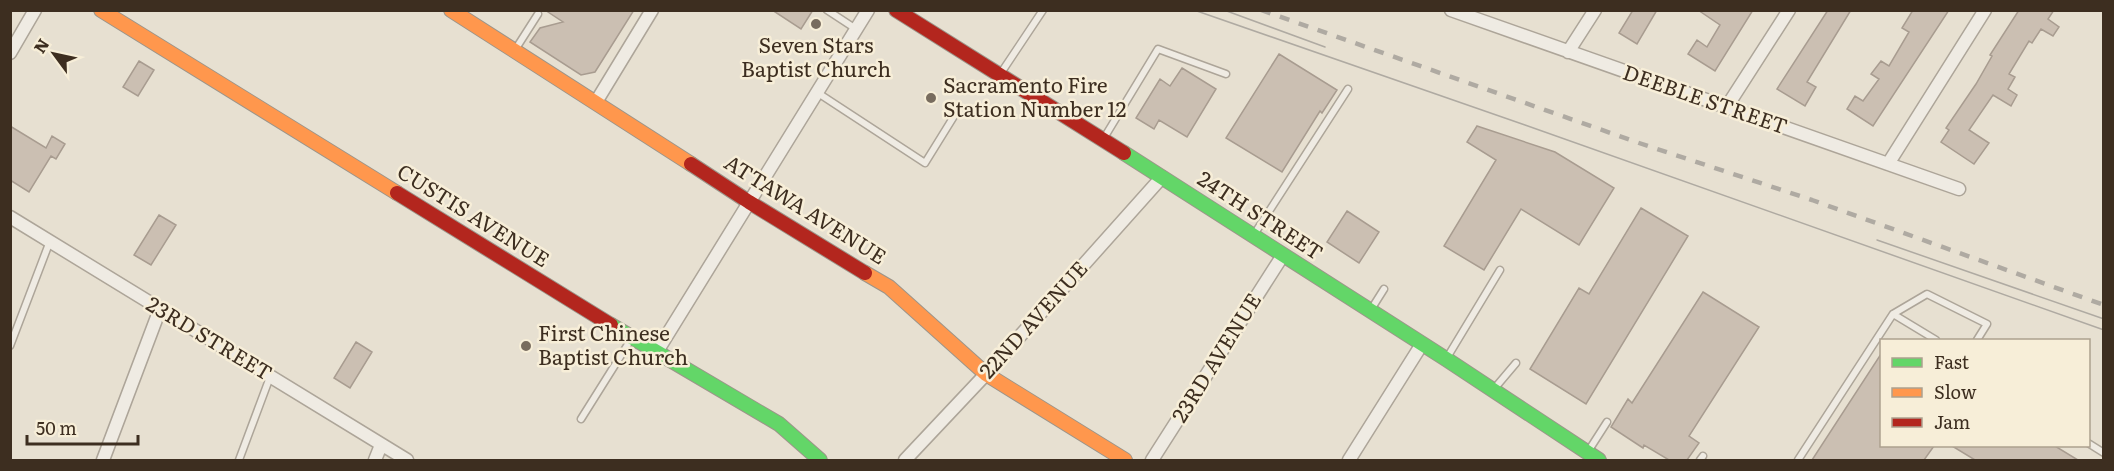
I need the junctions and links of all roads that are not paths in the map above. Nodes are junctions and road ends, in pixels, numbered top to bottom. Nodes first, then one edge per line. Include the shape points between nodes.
1 (35, 10) edge
2 (101, 10) edge
3 (451, 10) edge
4 (652, 10) edge
5 (827, 10) edge
6 (868, 10) edge
7 (896, 10) edge
8 (1043, 10) edge
9 (1451, 10) edge
10 (1595, 10) edge
11 (1790, 10) edge
12 (1985, 10) edge
13 (538, 14) dead end
14 (856, 29) junction
15 (515, 50) junction
16 (1568, 52) junction
17 (10, 53) edge
18 (1226, 74) dead end
19 (999, 76) junction
20 (1348, 89) dead end
21 (818, 93) junction
22 (596, 102) junction
23 (1726, 108) junction
24 (956, 113) dead end
25 (1102, 141) junction
26 (1888, 164) junction
27 (1162, 177) junction
28 (1959, 189) dead end
29 (749, 202) junction
30 (10, 217) edge
31 (1253, 236) junction
32 (50, 241) junction
33 (1282, 255) junction
34 (1500, 270) dead end
35 (1384, 289) dead end
36 (160, 309) junction
37 (1370, 311) junction
38 (1893, 314) junction
39 (632, 338) junction
40 (1934, 339) edge
41 (1978, 339) edge
42 (1422, 344) junction
43 (10, 346) edge
44 (656, 353) junction
45 (1446, 359) junction
46 (1516, 363) dead end
47 (986, 374) junction
48 (270, 376) junction
49 (1493, 390) junction
50 (581, 419) dead end
51 (1607, 422) dead end
52 (2090, 444) edge
53 (381, 445) junction
54 (2103, 453) edge
55 (1590, 458) edge
56 (103, 460) edge
57 (239, 460) edge
58 (375, 460) edge
59 (407, 460) edge
60 (820, 460) edge
61 (905, 460) edge
62 (1125, 460) edge
63 (1152, 460) edge
64 (1349, 460) edge
65 (1798, 460) edge

1 - 17 street
2 - 39 street, CUSTIS AVENUE
3 - 15 street, ATTAWA AVENUE
4 - 22 street
5 - 14 lane
6 - 14 street
7 - 19 street, 24TH STREET
8 - 19 lane
9 - 16 street, DEEBLE STREET
10 - 16 street
11 - 23 street
12 - 26 street
13 - 15 lane
14 - 21 street
15 - 22 street, ATTAWA AVENUE
16 - 23 street, DEEBLE STREET
18 - 25 lane via 1158,49
19 - 25 street, 24TH STREET
20 - 31 lane
21 - 24 lane via 925,163
21 - 29 street
22 - 29 street, ATTAWA AVENUE
23 - 26 street, DEEBLE STREET
25 - 27 street, 24TH STREET
26 - 28 street, DEEBLE STREET
27 - 31 street, 24TH STREET
27 - 47 street, 22ND AVENUE
29 - 44 street
29 - 47 street, ATTAWA AVENUE via 889,287
30 - 32 street, 23RD STREET
31 - 33 street, 24TH STREET
32 - 36 street, 23RD STREET
32 - 43 lane
33 - 37 street, 24TH STREET
33 - 63 street, 23RD AVENUE
34 - 45 lane
35 - 37 lane
36 - 48 street, 23RD STREET
36 - 56 street
37 - 42 street, 24TH STREET
38 - 40 lane
38 - 41 lane via 1927,294 1987,324
38 - 65 lane
39 - 44 street, CUSTIS AVENUE
39 - 50 lane
42 - 45 street, 24TH STREET
42 - 64 street
44 - 60 street, CUSTIS AVENUE via 779,424
45 - 49 street, 24TH STREET
46 - 49 lane
47 - 61 street, 22ND AVENUE
47 - 62 street, ATTAWA AVENUE
48 - 53 street, 23RD STREET
48 - 57 lane
49 - 55 street, 24TH STREET
51 - 55 lane
52 - 54 lane
53 - 58 street
53 - 59 street, 23RD STREET

